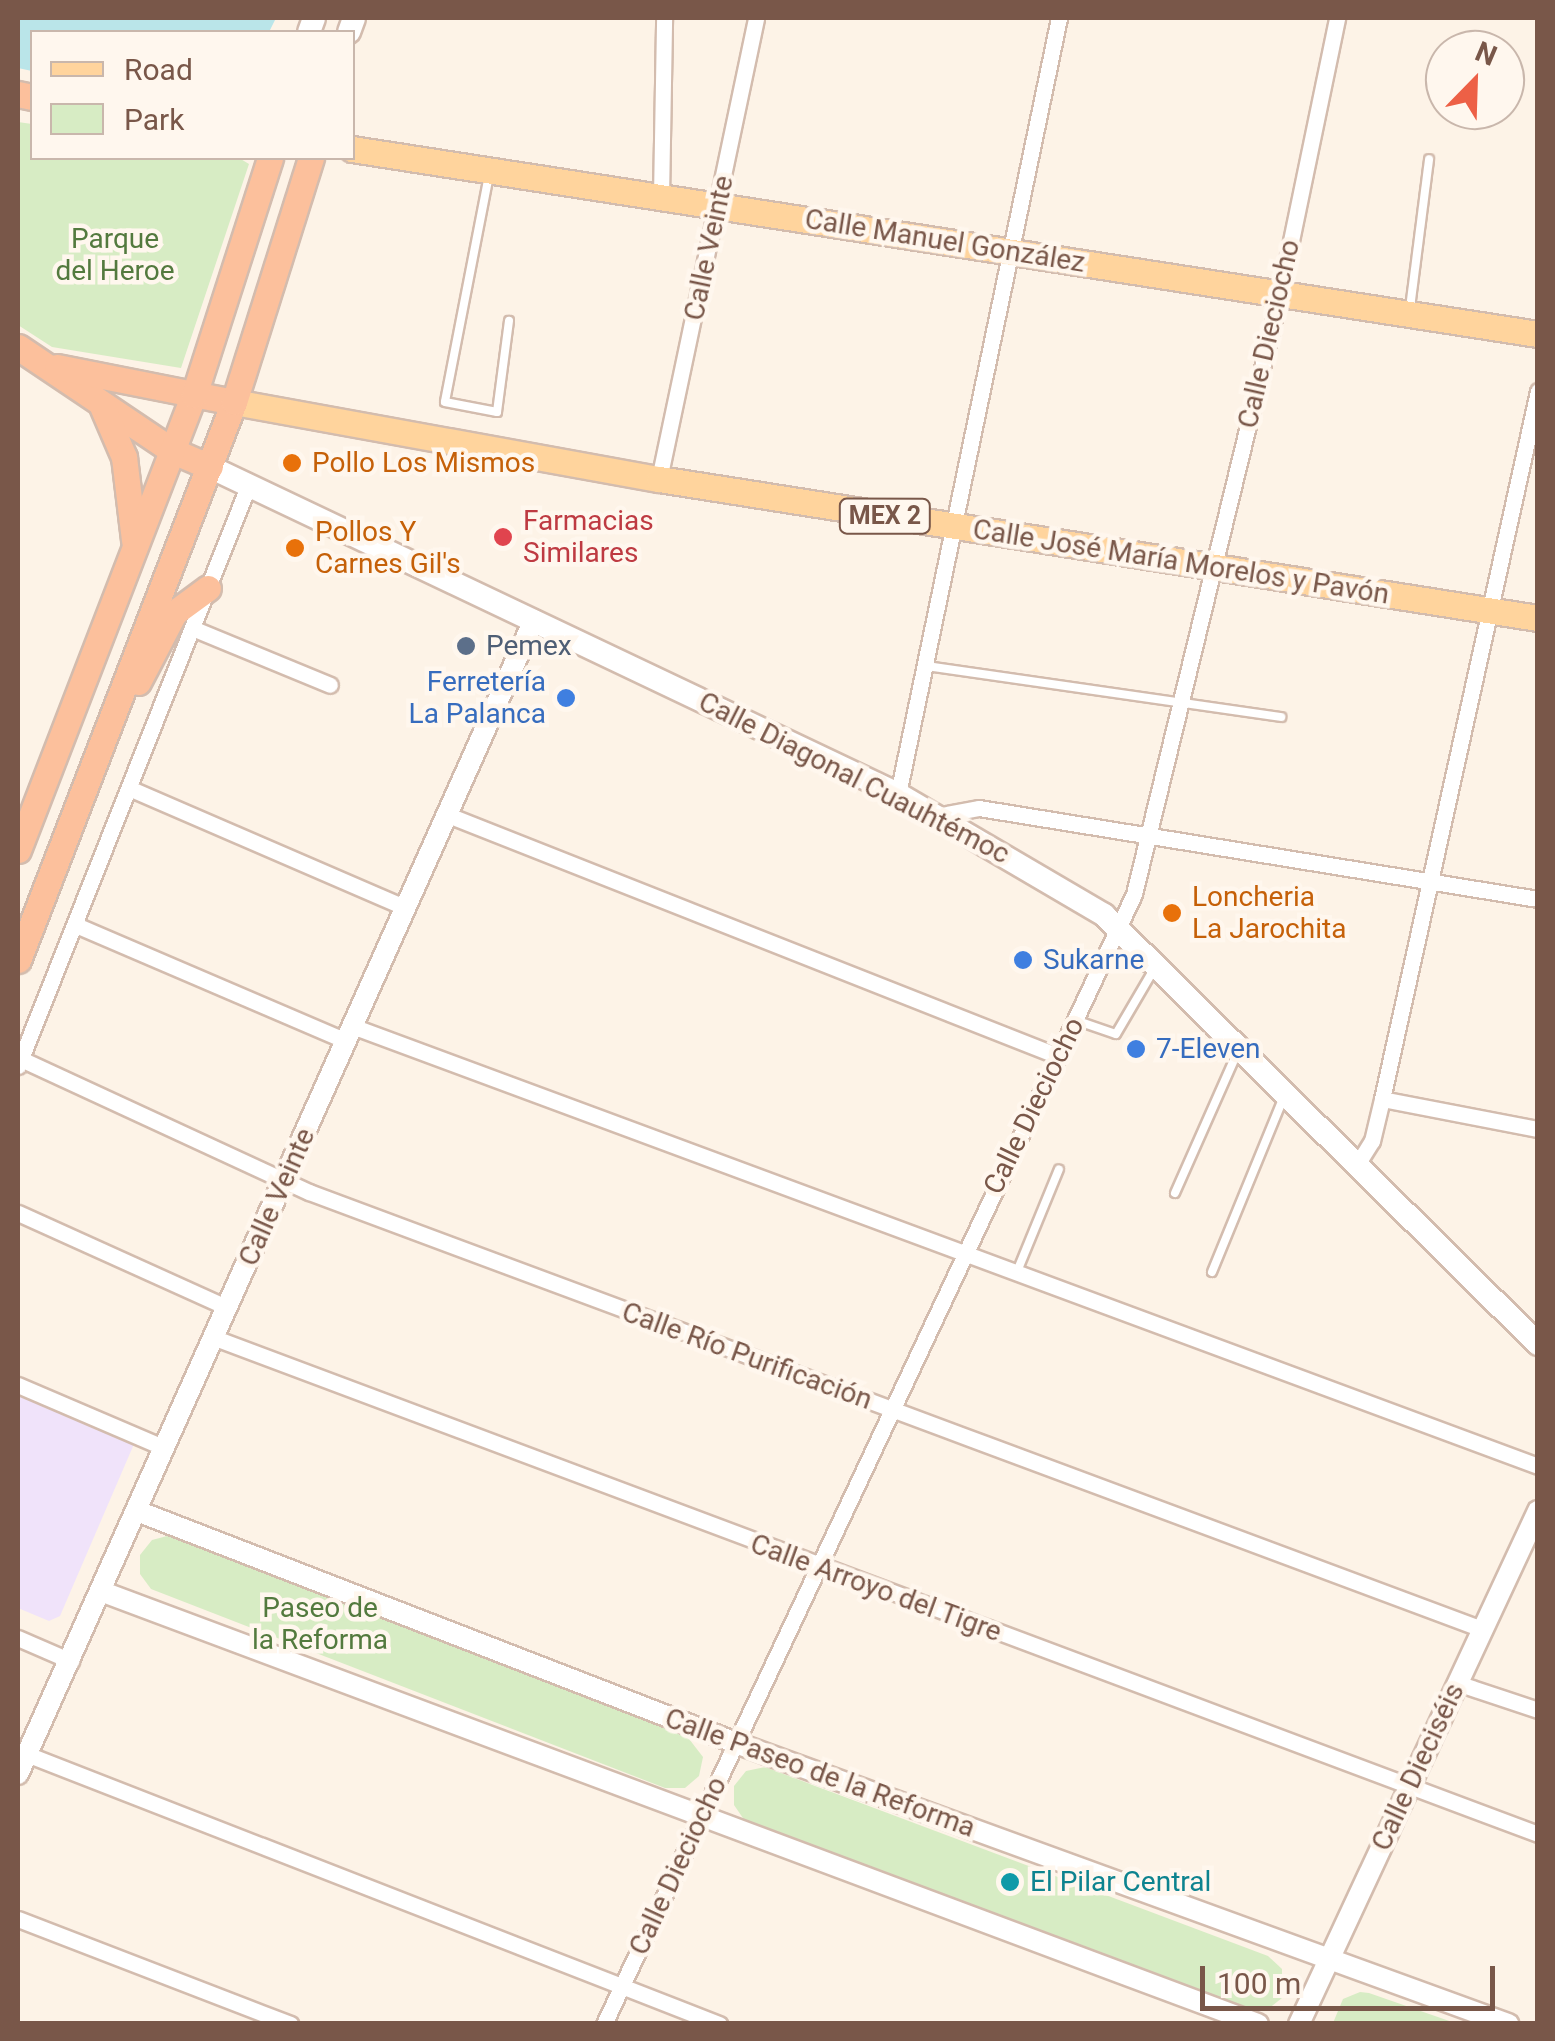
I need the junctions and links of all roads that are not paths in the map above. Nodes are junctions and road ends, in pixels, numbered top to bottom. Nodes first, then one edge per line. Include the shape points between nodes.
1 (664, 18) edge
2 (756, 18) edge
3 (1059, 18) edge
4 (1337, 18) edge
5 (355, 149) edge
6 (1428, 158) dead end
7 (269, 160) edge
8 (311, 160) edge
9 (490, 170) junction
10 (661, 197) junction
11 (719, 206) junction
12 (1014, 252) junction
13 (1280, 294) junction
14 (1410, 314) junction
15 (509, 321) dead end
16 (1538, 334) edge
17 (18, 347) edge
18 (44, 364) junction
19 (1538, 391) edge
20 (194, 394) junction
21 (100, 401) junction
22 (234, 402) junction
23 (173, 451) junction
24 (210, 467) junction
25 (659, 478) junction
26 (249, 484) junction
27 (958, 528) junction
28 (135, 553) junction
29 (1214, 568) junction
30 (208, 588) junction
31 (1488, 610) junction
32 (1538, 618) edge
33 (534, 620) junction
34 (192, 628) junction
35 (927, 666) junction
36 (330, 686) dead end
37 (1184, 708) junction
38 (109, 716) junction
39 (1281, 717) dead end
40 (129, 788) junction
41 (898, 794) junction
42 (448, 815) junction
43 (936, 816) junction
44 (1148, 833) junction
45 (18, 850) edge
46 (1431, 881) junction
47 (1538, 899) edge
48 (406, 908) junction
49 (76, 926) junction
50 (1119, 927) junction
51 (18, 960) edge
52 (1158, 963) junction
53 (1075, 1020) junction
54 (349, 1034) junction
55 (1240, 1044) junction
56 (1058, 1056) junction
57 (19, 1064) edge
58 (1286, 1090) junction
59 (1382, 1099) junction
60 (1538, 1129) edge
61 (1358, 1163) junction
62 (1058, 1169) dead end
63 (285, 1180) junction
64 (1176, 1193) dead end
65 (18, 1213) edge
66 (962, 1255) junction
67 (1212, 1272) dead end
68 (1016, 1274) junction
69 (228, 1308) junction
70 (215, 1338) junction
71 (1538, 1344) edge
72 (18, 1385) edge
73 (892, 1409) junction
74 (165, 1448) junction
75 (1538, 1466) edge
76 (1538, 1510) edge
77 (137, 1511) junction
78 (820, 1564) junction
79 (102, 1592) junction
80 (1482, 1630) junction
81 (18, 1638) edge
82 (71, 1661) junction
83 (1458, 1683) junction
84 (1538, 1710) edge
85 (736, 1743) junction
86 (23, 1765) edge
87 (1409, 1788) junction
88 (703, 1818) junction
89 (1538, 1834) edge
90 (18, 1920) edge
91 (1329, 1960) junction
92 (620, 1987) junction
93 (290, 2024) edge
94 (604, 2024) edge
95 (719, 2024) edge
96 (1258, 2024) edge
97 (1299, 2024) edge
98 (1508, 2024) edge

1 - 10 street
2 - 11 street, Calle Veinte
3 - 12 street
4 - 13 street, Calle Dieciocho
5 - 9 main road, Calle Manuel González
6 - 14 lane
7 - 20 highway
8 - 22 highway
9 - 10 main road, Calle Manuel González
9 - 15 lane via 445,402 498,412
10 - 11 main road, Calle Manuel González
11 - 12 main road, Calle Manuel González
11 - 25 street, Calle Veinte
12 - 13 main road, Calle Manuel González
12 - 27 street
13 - 14 main road, Calle Manuel González
13 - 29 street, Calle Dieciocho
14 - 16 main road, Calle Manuel González
17 - 18 highway, MEX 2
18 - 20 highway, MEX 2
18 - 21 highway
19 - 31 street
20 - 22 highway, MEX 2
20 - 23 highway
21 - 23 highway
21 - 28 highway via 124,457
22 - 24 highway
22 - 25 main road, Calle José María Morelos y Pavón / MEX 2
23 - 24 highway
23 - 28 highway
24 - 26 main road, Calle Diagonal Cuauhtémoc
24 - 38 highway
25 - 27 main road, Calle José María Morelos y Pavón / MEX 2
26 - 30 street
26 - 33 main road, Calle Diagonal Cuauhtémoc
27 - 29 main road, Calle José María Morelos y Pavón / MEX 2
27 - 35 street
28 - 45 highway
29 - 31 main road, Calle José María Morelos y Pavón / MEX 2
29 - 37 street, Calle Dieciocho
30 - 34 street
30 - 38 highway via 174,613 134,689
31 - 32 main road, Calle José María Morelos y Pavón / MEX 2
31 - 46 street
33 - 41 main road, Calle Diagonal Cuauhtémoc
33 - 42 street, Calle Veinte
34 - 36 street
34 - 40 street
35 - 37 lane
35 - 41 street
37 - 39 lane via 1196,703
37 - 44 street, Calle Dieciocho
38 - 51 highway
40 - 48 street
40 - 49 street
41 - 43 main road, Calle Diagonal Cuauhtémoc
42 - 48 street, Calle Veinte
42 - 56 street
43 - 44 street via 979,808
43 - 50 main road, Calle Diagonal Cuauhtémoc
44 - 46 street
44 - 50 street, Calle Dieciocho
46 - 47 street
46 - 59 street
48 - 54 street, Calle Veinte
49 - 54 street
49 - 57 street
50 - 52 main road, Calle Diagonal Cuauhtémoc
50 - 53 street, Calle Dieciocho
52 - 53 lane via 1116,1034
52 - 55 main road, Calle Diagonal Cuauhtémoc
53 - 56 street, Calle Dieciocho
54 - 63 street, Calle Veinte
54 - 66 street
55 - 58 main road, Calle Diagonal Cuauhtémoc
55 - 64 lane
56 - 66 street, Calle Dieciocho
57 - 63 street, Calle Río Purificación
58 - 61 main road, Calle Diagonal Cuauhtémoc
58 - 67 lane
59 - 60 street
59 - 61 street via 1372,1142
61 - 71 main road, Calle Diagonal Cuauhtémoc
62 - 68 lane
63 - 69 street, Calle Veinte
63 - 73 street, Calle Río Purificación
65 - 69 street
66 - 68 street
66 - 73 street, Calle Dieciocho
68 - 75 street
69 - 70 street, Calle Veinte
70 - 74 street, Calle Veinte
70 - 78 street, Calle Arroyo del Tigre via 800,1562
72 - 74 street
73 - 78 street, Calle Dieciocho
73 - 80 street, Calle Río Purificación
74 - 77 street, Calle Veinte
76 - 80 street, Calle Dieciséis
77 - 79 street, Calle Veinte
77 - 85 street, Calle Paseo de la Reforma
78 - 85 street, Calle Dieciocho
78 - 87 street, Calle Arroyo del Tigre
79 - 82 street, Calle Veinte
79 - 88 street
80 - 83 street, Calle Dieciséis
81 - 82 street
82 - 86 street, Calle Veinte
83 - 84 street
83 - 87 street, Calle Dieciséis
85 - 88 street, Calle Dieciocho
85 - 91 street, Calle Paseo de la Reforma
86 - 92 street
87 - 89 street, Calle Arroyo del Tigre
87 - 91 street, Calle Dieciséis
88 - 92 street, Calle Dieciocho
88 - 96 street
90 - 93 street
91 - 97 street, Calle Dieciséis
91 - 98 street, Calle Paseo de la Reforma
92 - 94 street, Calle Dieciocho
92 - 95 street

